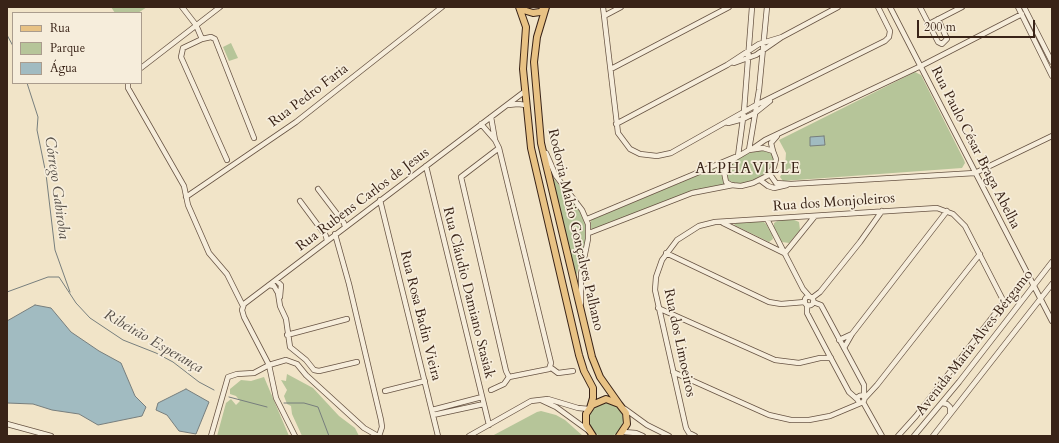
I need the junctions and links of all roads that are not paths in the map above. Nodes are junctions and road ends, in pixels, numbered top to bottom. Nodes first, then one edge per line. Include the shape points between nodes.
1 (220, 7) edge
2 (442, 7) edge
3 (519, 7) edge
4 (546, 7) edge
5 (603, 7) edge
6 (621, 7) edge
7 (730, 7) edge
8 (752, 7) edge
9 (767, 7) edge
10 (838, 7) edge
11 (878, 7) edge
12 (890, 7) edge
13 (920, 7) edge
14 (962, 7) edge
15 (1018, 7) edge
16 (1024, 7) edge
17 (183, 9) edge
18 (1022, 14) junction
19 (604, 16) junction
20 (191, 18) junction
21 (206, 18) junction
22 (938, 19) junction
23 (929, 24) junction
24 (196, 27) junction
25 (782, 37) junction
26 (202, 39) junction
27 (764, 42) junction
28 (763, 49) junction
29 (748, 52) junction
30 (1050, 53) edge
31 (748, 58) junction
32 (1052, 62) edge
33 (727, 65) junction
34 (921, 66) junction
35 (142, 67) edge
36 (611, 69) junction
37 (1052, 76) edge
38 (128, 84) edge
39 (524, 92) junction
40 (775, 97) junction
41 (506, 105) junction
42 (526, 105) junction
43 (756, 105) junction
44 (538, 111) junction
45 (744, 111) junction
46 (755, 112) junction
47 (491, 117) junction
48 (743, 119) junction
49 (481, 124) junction
50 (616, 124) junction
51 (722, 124) junction
52 (779, 134) junction
53 (1052, 136) edge
54 (254, 138) dead end
55 (495, 140) junction
56 (541, 143) junction
57 (499, 148) junction
58 (750, 150) junction
59 (773, 151) junction
60 (736, 156) junction
61 (227, 160) dead end
62 (426, 166) junction
63 (769, 173) junction
64 (975, 173) junction
65 (760, 180) junction
66 (791, 184) junction
67 (736, 186) junction
68 (318, 189) dead end
69 (186, 197) junction
70 (380, 200) junction
71 (300, 201) dead end
72 (882, 211) junction
73 (947, 211) junction
74 (815, 216) junction
75 (767, 218) junction
76 (586, 219) junction
77 (721, 222) junction
78 (345, 227) junction
79 (589, 233) junction
80 (335, 234) junction
81 (327, 241) junction
82 (666, 253) junction
83 (785, 253) junction
84 (980, 254) junction
85 (1052, 262) edge
86 (276, 280) junction
87 (1052, 284) edge
88 (269, 285) junction
89 (1034, 286) junction
90 (1041, 298) junction
91 (279, 301) junction
92 (809, 301) junction
93 (243, 306) junction
94 (658, 308) junction
95 (581, 310) junction
96 (347, 319) dead end
97 (1052, 321) edge
98 (852, 334) junction
99 (287, 335) junction
100 (839, 340) junction
101 (844, 348) junction
102 (827, 351) junction
103 (820, 358) junction
104 (831, 358) junction
105 (357, 362) dead end
106 (269, 365) junction
107 (550, 367) junction
108 (573, 371) dead end
109 (673, 372) junction
110 (509, 377) junction
111 (425, 381) junction
112 (491, 390) dead end
113 (385, 391) dead end
114 (482, 397) junction
115 (540, 400) junction
116 (862, 400) junction
117 (942, 403) junction
118 (484, 404) junction
119 (621, 405) junction
120 (589, 408) junction
121 (432, 413) junction
122 (950, 414) junction
123 (7, 424) edge
124 (489, 425) junction
125 (591, 434) edge
126 (621, 434) edge
127 (51, 436) edge
128 (211, 436) edge
129 (295, 436) edge
130 (378, 436) edge
131 (438, 436) edge
132 (470, 436) edge
133 (643, 436) edge
134 (669, 436) edge
135 (695, 436) edge
136 (882, 436) edge
137 (898, 436) edge
138 (914, 436) edge
139 (933, 436) edge

1 - 21 street
2 - 69 street, Rua Pedro Faria via 296,122
3 - 4 main road via 527,13 540,12
3 - 39 main road via 526,27 523,58
4 - 44 main road, Rodovia Mabio Gonçalves Palhano via 534,62
5 - 19 street
6 - 19 street
7 - 36 street
8 - 29 street
9 - 27 street
10 - 25 street
11 - 40 street via 890,31 885,41
12 - 34 street, Rua Paulo César Braga Abelha
13 - 23 street
14 - 22 street
15 - 18 street
16 - 30 street
17 - 20 street
17 - 24 street
18 - 34 street
18 - 37 street
19 - 36 street
20 - 21 street
20 - 24 street
21 - 24 street
22 - 23 street
22 - 23 street via 947,38 944,44 939,44
24 - 26 street
24 - 35 street
25 - 27 street
25 - 28 street
26 - 54 street via 211,37 215,40
26 - 61 street via 183,48 181,57
27 - 28 street
27 - 29 street
28 - 31 street
28 - 43 street
29 - 31 street
29 - 33 street
30 - 32 street
31 - 33 street
31 - 45 street
33 - 50 street
34 - 52 street
34 - 64 street, Rua Paulo César Braga Abelha
36 - 50 street
38 - 69 street via 178,174
39 - 41 street, Rua Rubens Carlos de Jesus
39 - 42 main road
39 - 44 main road via 529,108 534,112
40 - 43 street
40 - 46 street
41 - 42 street
41 - 47 street, Rua Rubens Carlos de Jesus
42 - 120 main road via 534,164 575,340 582,365 593,388
43 - 45 street
43 - 46 street
44 - 56 main road, Rodovia Mabio Gonçalves Palhano
45 - 48 street
45 - 51 street
46 - 48 street
46 - 58 street
47 - 49 street, Rua Rubens Carlos de Jesus
47 - 55 street
48 - 51 street
48 - 60 street
49 - 55 street
49 - 62 street, Rua Rubens Carlos de Jesus
50 - 51 street via 618,132 630,149 652,156 664,156
52 - 58 street
52 - 59 street via 772,141
53 - 64 street
55 - 57 street
56 - 76 street via 556,176 578,204
56 - 95 main road, Rodovia Mabio Gonçalves Palhano
57 - 107 street
57 - 110 street via 461,177
58 - 59 street via 763,148
58 - 60 street
59 - 63 street via 776,162
60 - 67 street via 728,164 724,174 726,182
60 - 76 street
62 - 70 street, Rua Rubens Carlos de Jesus
62 - 114 street, Rua Cláudio Damiano Stasiak
63 - 65 street
63 - 66 street via 776,183
64 - 66 street
64 - 89 street, Rua Paulo César Braga Abelha
65 - 66 street via 774,188
65 - 67 street
67 - 79 street via 692,193
68 - 78 street via 344,222
69 - 93 street via 209,253 227,274
70 - 78 street, Rua Rubens Carlos de Jesus
70 - 111 street, Rua Rosa Badin Vieira
71 - 81 street
72 - 73 street, Rua dos Monjoleiros via 932,208
72 - 74 street, Rua dos Monjoleiros
72 - 92 street via 820,292
73 - 84 street via 964,224
73 - 98 street
74 - 75 street, Rua dos Monjoleiros
74 - 83 street
75 - 77 street, Rua dos Monjoleiros
75 - 83 street
76 - 79 street
77 - 82 street, Rua dos Limoeiros via 693,229 677,240
77 - 83 street
78 - 80 street, Rua Rubens Carlos de Jesus
79 - 95 street via 580,274
80 - 81 street, Rua Rubens Carlos de Jesus
80 - 130 street via 381,420 382,427
81 - 86 street, Rua Rubens Carlos de Jesus
82 - 92 street via 765,300 781,304
82 - 94 street, Rua dos Limoeiros via 656,281
83 - 92 street
84 - 116 street via 877,386
84 - 137 street via 1004,302
85 - 89 street, Avenida Maria Alves Bérgamo
86 - 88 street, Rua Rubens Carlos de Jesus
86 - 91 street via 281,285
87 - 90 street, Avenida Maria Alves Bérgamo
88 - 91 street via 276,289
88 - 93 street, Rua Rubens Carlos de Jesus
89 - 90 street, Rua Paulo César Braga Abelha
89 - 117 street, Avenida Maria Alves Bérgamo
90 - 97 street, Rua Paulo César Braga Abelha
90 - 122 street, Avenida Maria Alves Bérgamo
91 - 99 street via 286,319
92 - 100 street via 821,305
92 - 102 street via 807,313
93 - 106 street via 244,317
94 - 103 street via 775,360 799,363
94 - 109 street, Rua dos Limoeiros
95 - 119 main road, Rodovia Mabio Gonçalves Palhano via 596,369
96 - 99 street
98 - 100 street
98 - 101 street
99 - 105 street via 291,349 315,370
100 - 101 street
101 - 116 street via 864,387
102 - 103 street
102 - 104 street
103 - 104 street
104 - 116 street via 849,392
106 - 128 street via 254,373 228,377
106 - 129 street via 276,398
106 - 130 street via 286,360 294,362 364,428
107 - 108 street via 558,373
107 - 110 street
109 - 116 street via 769,415 791,420 830,416
109 - 135 street, Rua dos Limoeiros via 688,432
110 - 112 street via 504,384
111 - 113 street
111 - 121 street, Rua Rosa Badin Vieira
114 - 118 street, Rua Cláudio Damiano Stasiak
114 - 121 street
115 - 120 street via 553,400 578,408
115 - 124 street via 526,403
115 - 125 street via 556,407
116 - 136 street
117 - 122 street via 950,407
117 - 138 street, Avenida Maria Alves Bérgamo
118 - 121 street
118 - 124 street, Rua Cláudio Damiano Stasiak
119 - 120 main road via 602,400
119 - 126 main road via 627,420
119 - 134 street via 647,425
120 - 125 main road via 585,421
121 - 131 street, Rua Rosa Badin Vieira
122 - 139 street, Avenida Maria Alves Bérgamo
123 - 127 street
124 - 132 street
126 - 133 street via 636,433

